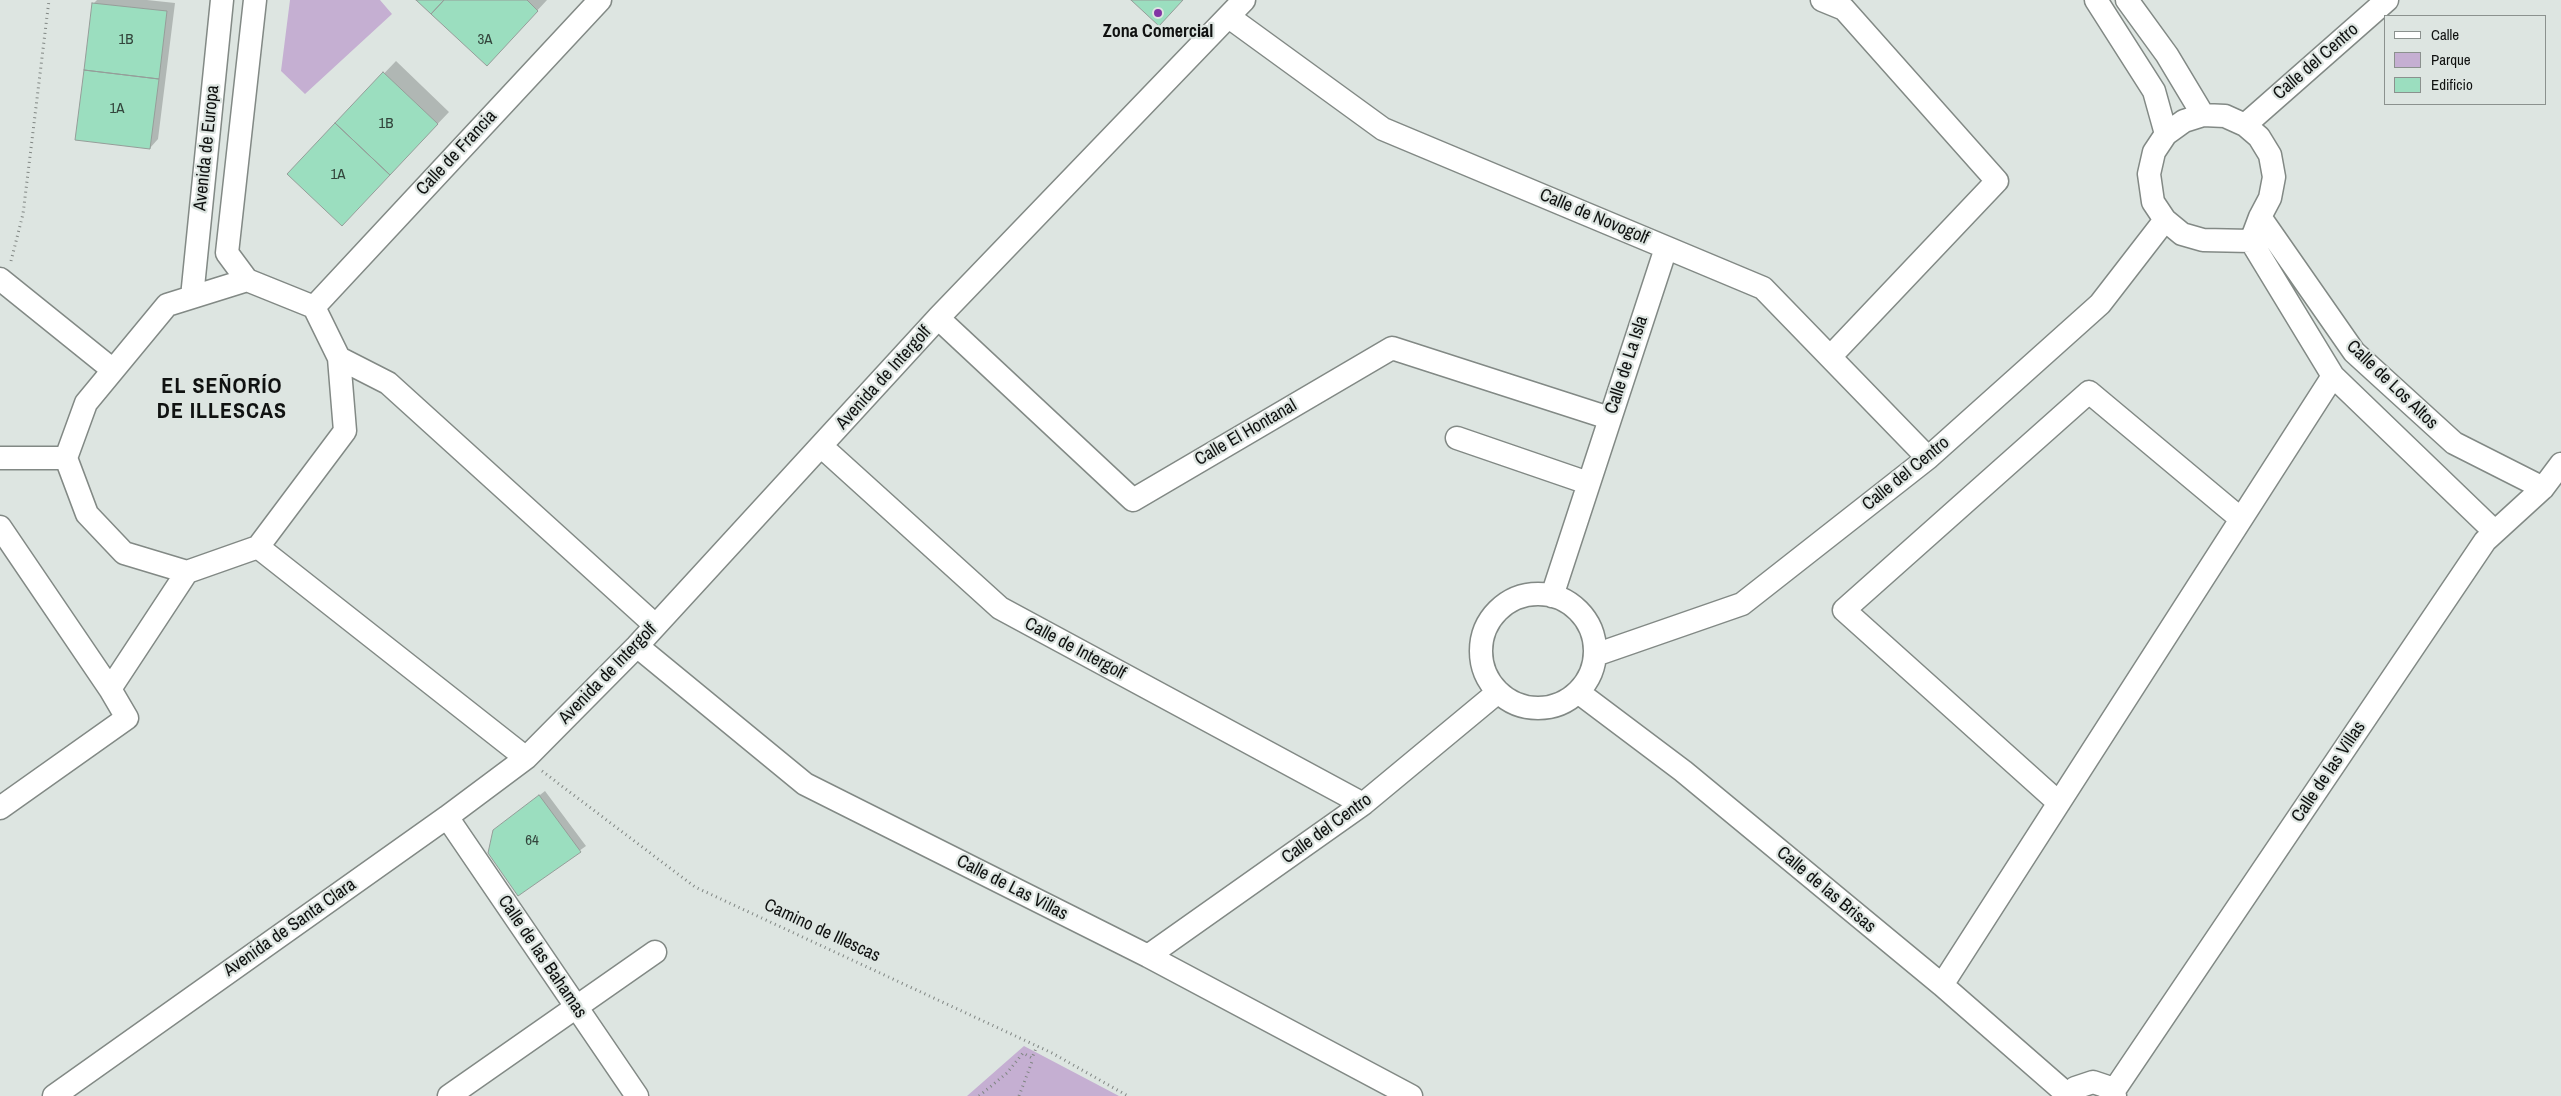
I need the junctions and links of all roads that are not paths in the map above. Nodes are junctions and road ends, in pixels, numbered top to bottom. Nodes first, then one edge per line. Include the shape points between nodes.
1 (222, 0) edge
2 (255, 0) edge
3 (600, 0) edge
4 (1244, 0) edge
5 (1822, 0) edge
6 (2096, 0) edge
7 (2127, 0) edge
8 (2387, 0) edge
9 (1229, 16) junction
10 (2203, 115) junction
11 (2245, 125) junction
12 (2166, 134) junction
13 (2260, 217) junction
14 (2165, 220) junction
15 (2251, 241) junction
16 (1666, 248) junction
17 (247, 280) junction
18 (3, 281) edge
19 (192, 297) junction
20 (314, 307) junction
21 (938, 318) junction
22 (1830, 357) junction
23 (340, 358) junction
24 (112, 370) junction
25 (2333, 376) junction
26 (1610, 418) junction
27 (1457, 438) dead end
28 (821, 446) junction
29 (0, 458) edge
30 (66, 458) junction
31 (1928, 458) junction
32 (2561, 464) edge
33 (1588, 484) junction
34 (2543, 488) junction
35 (2241, 519) junction
36 (0, 527) edge
37 (2494, 531) junction
38 (258, 547) junction
39 (187, 572) junction
40 (1552, 596) junction
41 (655, 625) junction
42 (637, 646) junction
43 (1595, 655) junction
44 (110, 689) junction
45 (1498, 692) junction
46 (1578, 692) junction
47 (526, 758) junction
48 (2059, 803) junction
49 (1363, 804) junction
50 (0, 808) edge
51 (447, 817) junction
52 (655, 952) dead end
53 (1148, 956) junction
54 (1942, 986) junction
55 (576, 1007) junction
56 (2114, 1094) edge
57 (54, 1096) edge
58 (449, 1096) edge
59 (637, 1096) edge
60 (1411, 1096) edge
61 (2068, 1096) edge

1 - 19 street, Avenida de Europa
2 - 17 street, Avenida de Europa via 227,253
3 - 20 street, Calle de Francia
4 - 9 street, Avenida de Intergolf
5 - 22 street via 1844,9 1997,181
6 - 12 street via 2154,91
7 - 10 street via 2167,55
8 - 11 street, Calle del Centro
9 - 16 street, Calle de Novogolf via 1383,129
9 - 21 street, Avenida de Intergolf
10 - 11 street via 2225,116
10 - 12 street via 2184,121
11 - 13 street via 2259,136 2270,155 2274,176 2270,198
12 - 14 street via 2154,152 2149,174 2153,202
13 - 15 street
13 - 34 street, Calle de Los Altos via 2354,352 2454,443
14 - 15 street via 2182,234 2203,240
14 - 31 street, Calle del Centro via 2100,304
15 - 25 street, Calle de Los Altos
16 - 22 street, Calle de Novogolf via 1763,288
16 - 26 street, Calle de La Isla
17 - 19 street
17 - 20 street
18 - 24 street
19 - 24 street via 167,305
20 - 23 street
21 - 26 street, Calle El Hontanal via 1133,500 1392,348
21 - 28 street, Avenida de Intergolf
22 - 31 street, Calle de Novogolf
23 - 38 street via 345,431
23 - 41 street via 388,383
24 - 30 street via 86,403
25 - 35 street
25 - 37 street, Calle de Los Altos
26 - 33 street, Calle de La Isla
27 - 33 street
28 - 41 street, Avenida de Intergolf
28 - 49 street, Calle de Intergolf via 1000,608
29 - 30 street
30 - 39 street via 87,514 124,554
31 - 43 street, Calle del Centro via 1742,604
32 - 34 street, Calle de las Villas
33 - 40 street, Calle de La Isla
34 - 37 street, Calle de las Villas
35 - 48 street
35 - 48 street via 2089,392 1844,610
36 - 44 street
37 - 56 street, Calle de las Villas
38 - 39 street
38 - 47 street
39 - 44 street
40 - 43 street via 1570,604 1584,617 1593,635
40 - 45 street via 1527,595 1509,602 1494,615 1484,633 1482,657 1487,676
41 - 42 street, Avenida de Intergolf
42 - 47 street, Avenida de Intergolf
42 - 53 street, Calle de Las Villas via 805,784
43 - 46 street via 1590,676
44 - 50 street via 127,718
45 - 46 street via 1522,706 1542,708 1561,703
45 - 49 street, Calle del Centro
46 - 54 street, Calle de las Brisas via 1683,771
47 - 51 street, Avenida de Santa Clara
48 - 54 street
49 - 53 street, Calle del Centro
51 - 55 street, Calle de las Bahamas
51 - 57 street, Avenida de Santa Clara
52 - 55 street
53 - 60 street, Calle de Las Villas
54 - 61 street, Calle de las Brisas
55 - 58 street
55 - 59 street, Calle de las Bahamas
56 - 61 street via 2093,1082 2083,1084

